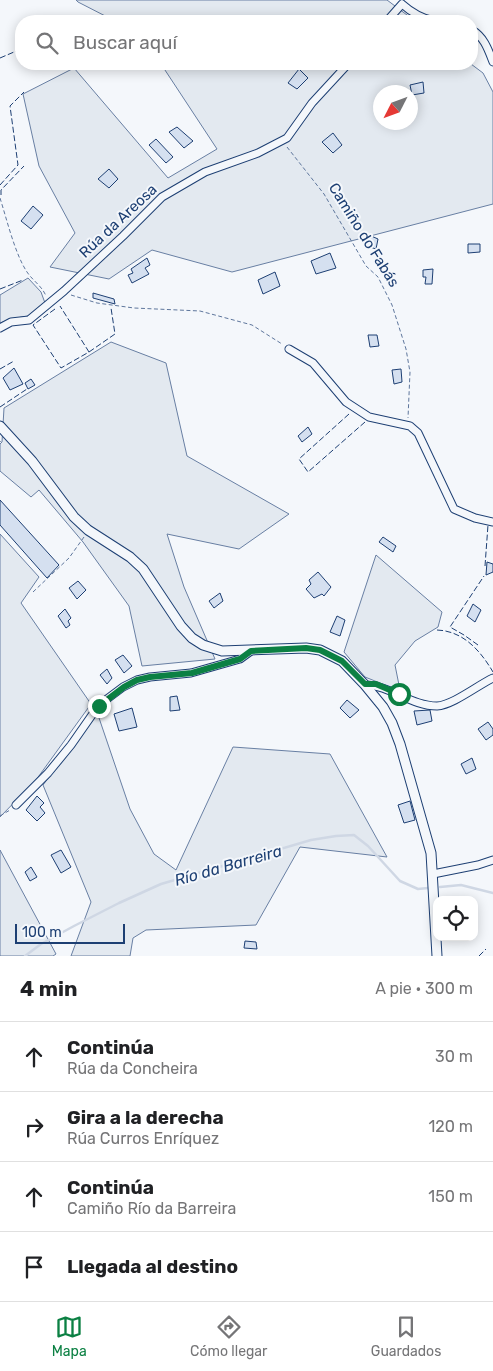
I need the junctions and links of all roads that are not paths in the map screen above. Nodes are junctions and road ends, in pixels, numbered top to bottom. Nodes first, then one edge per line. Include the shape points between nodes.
1 (402, 2) edge
2 (392, 15) edge
3 (416, 15) edge
4 (478, 33) edge
5 (493, 62) edge
6 (342, 70) edge
7 (0, 328) edge
8 (289, 349) road end
9 (0, 426) edge
10 (493, 522) edge
11 (251, 651) junction
12 (493, 678) edge
13 (365, 684) junction
14 (16, 805) road end
15 (493, 860) edge
16 (433, 874) junction
17 (437, 956) edge

1 - 2 street
1 - 3 street
4 - 5 street
6 - 7 street, Rúa da Areosa via 312,103 287,138 258,153 205,172 162,197 62,293 29,320 10,322
8 - 10 street via 313,363 346,402 369,416 410,426 418,433 454,509
9 - 11 street via 32,460 74,517 143,569 192,638 217,650
11 - 13 street via 320,650 342,661
11 - 14 street via 240,659 192,673 150,677 124,687 99,706 48,773
12 - 13 street via 437,706 421,703 376,684
13 - 16 street via 383,707 400,744 431,853
15 - 16 street
16 - 17 street

